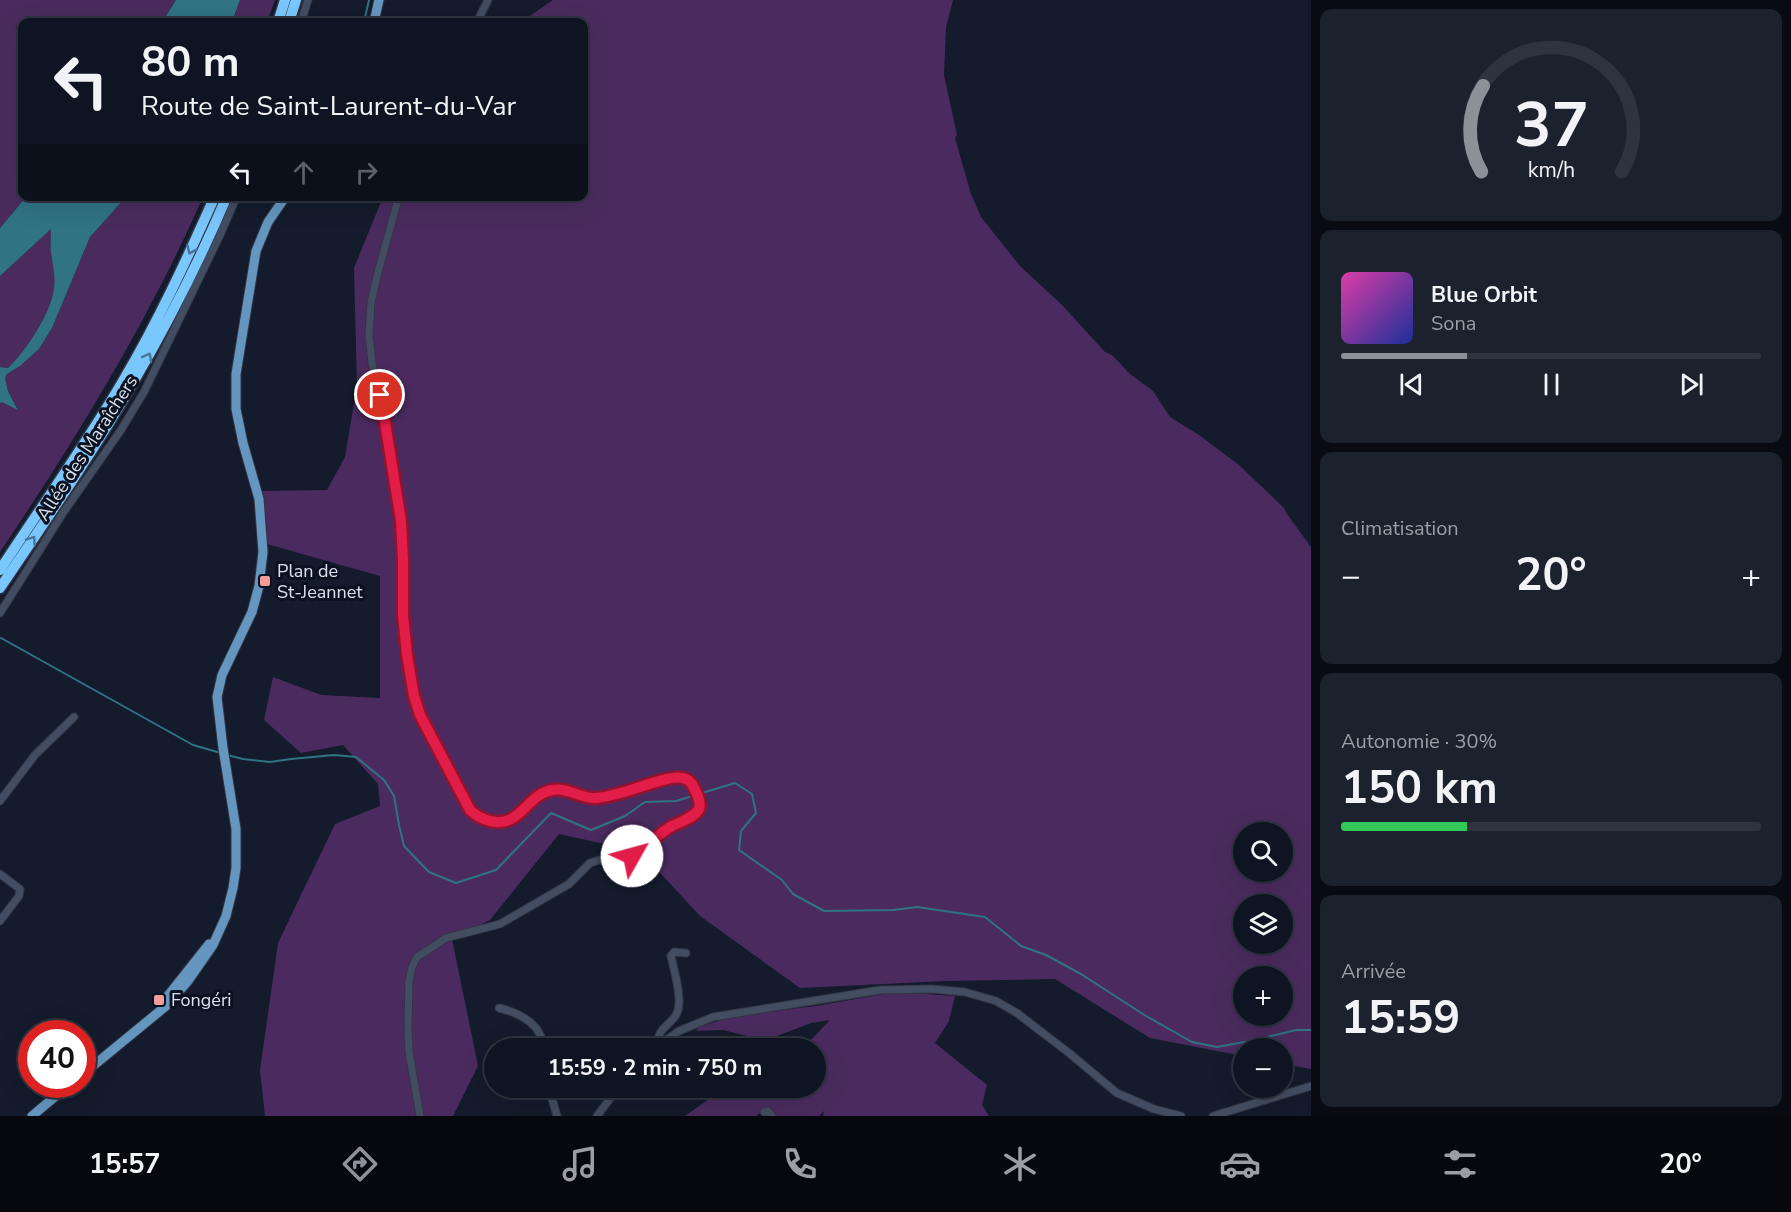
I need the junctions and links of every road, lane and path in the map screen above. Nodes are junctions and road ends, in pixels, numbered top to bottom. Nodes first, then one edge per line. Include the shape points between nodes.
1 (285, 0) edge
2 (296, 0) edge
3 (308, 0) edge
4 (379, 0) edge
5 (488, 0) edge
6 (280, 18) edge
7 (290, 18) edge
8 (302, 18) edge
9 (375, 18) edge
10 (479, 18) edge
11 (213, 201) edge
12 (225, 201) edge
13 (235, 201) edge
14 (283, 201) edge
15 (398, 201) edge
16 (0, 570) edge
17 (0, 588) edge
18 (0, 613) edge
19 (74, 717) dead end
20 (0, 801) edge
21 (0, 874) edge
22 (0, 921) edge
23 (686, 953) dead end
24 (499, 1008) dead end
25 (542, 1038) edge
26 (659, 1038) edge
27 (669, 1038) edge
28 (96, 1063) edge
29 (1311, 1086) edge
30 (53, 1098) edge
31 (552, 1098) edge
32 (610, 1098) edge
33 (764, 1112) dead end
34 (32, 1116) edge
35 (420, 1116) edge
36 (557, 1116) edge
37 (597, 1116) edge
38 (772, 1116) edge
39 (1181, 1116) edge
40 (1213, 1116) edge

1 - 6 highway
2 - 7 highway
3 - 8 street
4 - 9 main road
5 - 10 street
11 -> 16 highway via 181,272 124,379
17 -> 12 highway via 134,382 190,277
13 - 18 street, Allée des Maraîchers via 144,392
14 - 28 main road via 256,251 236,374 236,409 259,499 263,552 252,612 219,686 218,709 236,829 236,868 226,916 219,931 150,1019
15 - 35 street via 371,303 370,348 401,521 408,665 414,696 429,734 470,810 493,822 512,819 535,798 552,790 597,798 683,778 690,782 700,802 694,814 632,856 590,863 569,884 500,924 446,938 417,957 409,981 408,1029
19 - 20 street via 35,755
21 - 22 street via 20,889
23 - 26 street via 678,951 671,956 680,1003 675,1017
24 - 25 street via 528,1020
27 - 39 street via 713,1017 880,990 965,992 1017,1012 1117,1093
29 - 40 street
30 - 34 main road
31 - 36 street
32 - 37 street
33 - 38 street

